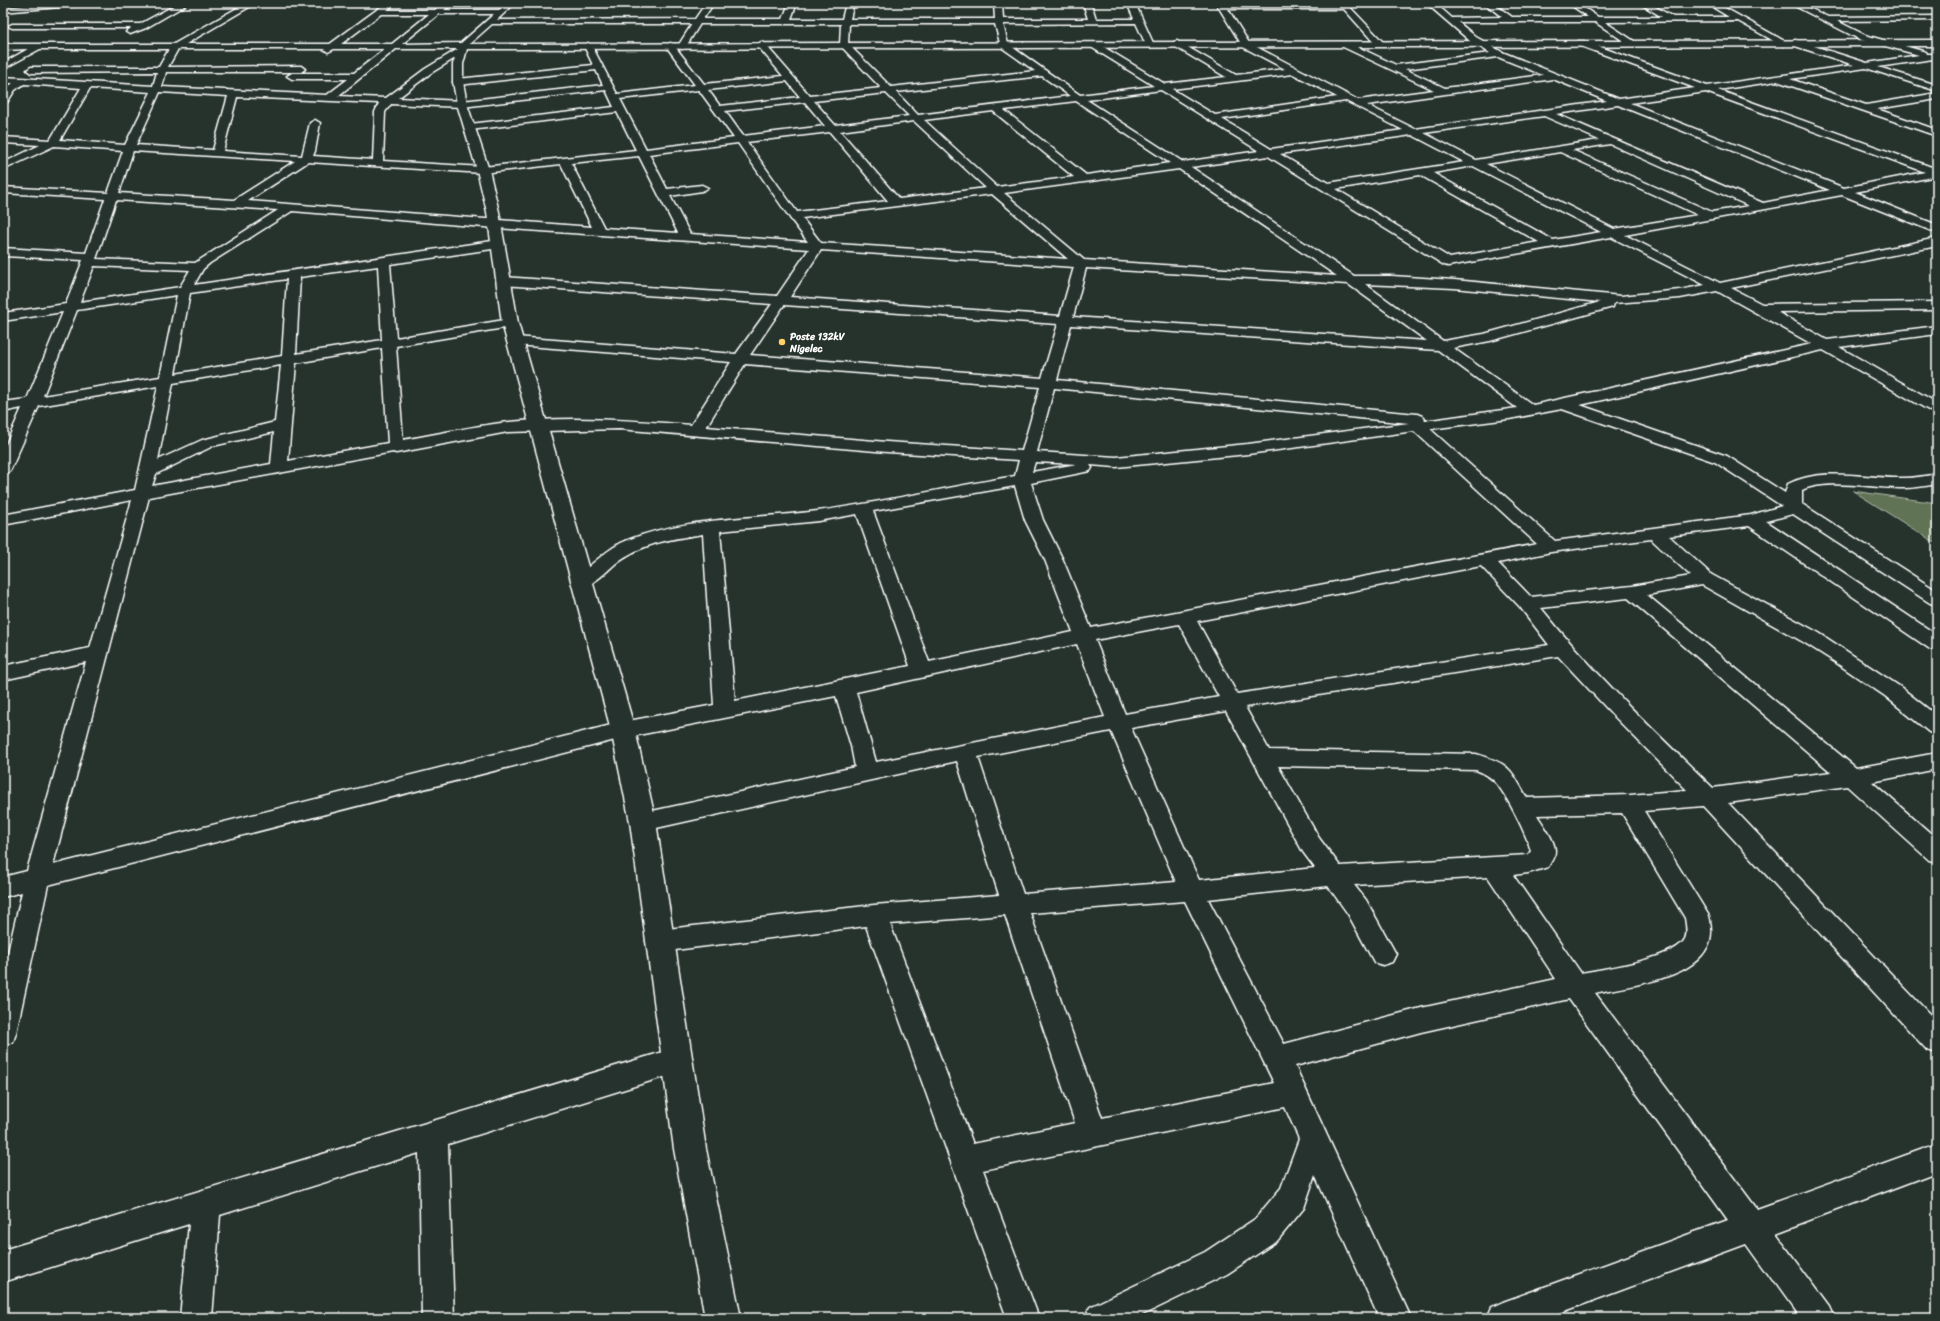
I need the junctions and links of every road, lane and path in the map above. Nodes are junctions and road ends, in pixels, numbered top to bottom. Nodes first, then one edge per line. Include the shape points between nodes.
1 (82, 3) edge
2 (185, 3) edge
3 (252, 3) edge
4 (392, 3) edge
5 (448, 3) edge
6 (511, 3) edge
7 (710, 3) edge
8 (793, 3) edge
9 (850, 3) edge
10 (998, 3) edge
11 (1087, 3) edge
12 (1132, 3) edge
13 (1430, 3) edge
14 (1488, 3) edge
15 (1572, 3) edge
16 (1643, 3) edge
17 (1710, 3) edge
18 (1792, 3) edge
19 (57, 4) edge
20 (1221, 5) edge
21 (1343, 5) edge
22 (1892, 9) dead end
23 (3, 10) edge
24 (380, 12) junction
25 (437, 12) junction
26 (501, 12) junction
27 (1913, 18) junction
28 (1937, 18) edge
29 (1509, 19) junction
30 (1596, 19) junction
31 (1671, 19) junction
32 (1740, 19) junction
33 (1825, 19) junction
34 (1450, 20) junction
35 (697, 21) junction
36 (786, 21) junction
37 (845, 21) junction
38 (999, 21) junction
39 (1093, 21) junction
40 (1139, 21) junction
41 (490, 22) junction
42 (12, 26) junction
43 (143, 26) junction
44 (3, 30) edge
45 (1631, 43) junction
46 (1784, 43) junction
47 (1796, 43) junction
48 (1883, 43) junction
49 (1937, 43) edge
50 (1177, 44) junction
51 (1344, 44) junction
52 (1380, 44) junction
53 (1480, 44) junction
54 (1581, 44) junction
55 (844, 45) junction
56 (1004, 45) junction
57 (1094, 45) junction
58 (1150, 45) junction
59 (1246, 45) junction
60 (394, 46) junction
61 (588, 46) junction
62 (670, 46) junction
63 (682, 46) junction
64 (761, 46) junction
65 (3, 47) edge
66 (102, 47) junction
67 (175, 47) junction
68 (332, 47) junction
69 (39, 48) junction
70 (462, 48) junction
71 (1499, 54) junction
72 (320, 56) dead end
73 (1935, 57) edge
74 (3, 66) edge
75 (1867, 66) junction
76 (599, 67) junction
77 (1394, 68) junction
78 (162, 69) junction
79 (3, 70) edge
80 (1294, 71) junction
81 (1043, 73) junction
82 (356, 76) junction
83 (1555, 76) junction
84 (788, 78) junction
85 (1234, 78) junction
86 (1777, 78) junction
87 (3, 80) edge
88 (22, 81) junction
89 (458, 82) junction
90 (87, 86) junction
91 (609, 87) junction
92 (1162, 87) junction
93 (276, 88) dead end
94 (702, 88) junction
95 (1937, 88) edge
96 (157, 89) junction
97 (1703, 89) junction
98 (889, 90) junction
99 (1444, 91) junction
100 (233, 94) junction
101 (265, 95) junction
102 (1937, 96) edge
103 (329, 98) junction
104 (614, 98) junction
105 (1078, 98) junction
106 (807, 100) junction
107 (388, 101) junction
108 (1353, 101) junction
109 (1618, 101) junction
110 (3, 102) edge
111 (462, 104) junction
112 (995, 108) junction
113 (1864, 108) junction
114 (620, 109) junction
115 (718, 109) junction
116 (1543, 112) junction
117 (916, 118) junction
118 (1212, 118) junction
119 (1937, 121) edge
120 (315, 123) dead end
121 (1913, 125) junction
122 (470, 128) junction
123 (832, 128) junction
124 (1414, 131) junction
125 (1937, 132) edge
126 (3, 140) edge
127 (740, 140) junction
128 (1611, 141) junction
129 (53, 143) junction
130 (129, 148) junction
131 (1563, 150) junction
132 (643, 152) junction
133 (1269, 153) junction
134 (217, 154) junction
135 (306, 159) junction
136 (565, 161) junction
137 (1477, 163) junction
138 (378, 164) junction
139 (1182, 166) junction
140 (3, 167) edge
141 (483, 170) junction
142 (1423, 172) junction
143 (1937, 173) edge
144 (1083, 178) junction
145 (1326, 187) junction
146 (702, 188) dead end
147 (3, 190) edge
148 (27, 191) junction
149 (995, 191) junction
150 (1842, 191) junction
151 (665, 194) junction
152 (112, 195) junction
153 (3, 203) edge
154 (235, 204) junction
155 (897, 204) junction
156 (290, 207) junction
157 (1762, 207) junction
158 (794, 216) junction
159 (1711, 216) junction
160 (496, 224) junction
161 (1937, 229) edge
162 (600, 231) junction
163 (1613, 234) junction
164 (686, 237) junction
165 (1937, 242) edge
166 (499, 244) junction
167 (1551, 244) junction
168 (816, 245) junction
169 (3, 252) edge
170 (90, 259) junction
171 (384, 262) junction
172 (1081, 264) junction
173 (198, 267) junction
174 (294, 274) junction
175 (1351, 280) junction
176 (503, 281) junction
177 (1717, 287) junction
178 (184, 291) junction
179 (780, 300) junction
180 (1621, 300) junction
181 (1937, 306) edge
182 (70, 307) junction
183 (1760, 308) junction
184 (3, 317) edge
185 (1066, 320) junction
186 (510, 323) junction
187 (1937, 330) edge
188 (515, 341) junction
189 (391, 344) junction
190 (1825, 345) junction
191 (1441, 346) junction
192 (741, 358) junction
193 (289, 360) junction
194 (166, 380) junction
195 (1050, 383) junction
196 (33, 402) junction
197 (1563, 404) junction
198 (3, 407) edge
199 (1937, 409) edge
200 (1530, 410) junction
201 (1450, 422) junction
202 (283, 425) junction
203 (538, 425) junction
204 (1417, 426) junction
205 (696, 430) junction
206 (396, 448) junction
207 (1028, 457) junction
208 (1116, 462) junction
209 (279, 467) junction
210 (3, 469) edge
211 (148, 471) junction
212 (1022, 479) junction
213 (1937, 479) edge
214 (140, 494) junction
215 (1793, 506) junction
216 (863, 508) junction
217 (3, 520) edge
218 (1752, 520) junction
219 (711, 527) junction
220 (1654, 532) junction
221 (1551, 547) junction
222 (1486, 561) junction
223 (1705, 579) junction
224 (583, 581) junction
225 (1632, 592) junction
226 (1937, 599) edge
227 (1527, 603) junction
228 (1185, 617) junction
229 (1084, 636) junction
230 (1937, 644) edge
231 (1564, 649) junction
232 (99, 653) junction
233 (922, 670) junction
234 (3, 673) edge
235 (844, 687) junction
236 (1232, 702) junction
237 (725, 709) junction
238 (1118, 723) junction
239 (1937, 727) edge
240 (623, 730) junction
241 (965, 752) junction
242 (1262, 758) junction
243 (1937, 761) edge
244 (867, 771) junction
245 (1853, 778) junction
246 (1708, 797) junction
247 (1628, 804) junction
248 (1521, 807) junction
249 (643, 822) junction
250 (1937, 853) edge
251 (1494, 867) junction
252 (1335, 876) junction
253 (37, 879) junction
254 (3, 888) edge
255 (1192, 891) junction
256 (1014, 904) junction
257 (874, 915) junction
258 (659, 941) junction
259 (1383, 954) dead end
260 (1575, 986) junction
261 (3, 1033) edge
262 (1937, 1041) edge
263 (1277, 1058) junction
264 (676, 1061) junction
265 (1292, 1092) junction
266 (1093, 1133) junction
267 (433, 1136) junction
268 (1314, 1138) junction
269 (1937, 1158) edge
270 (964, 1160) junction
271 (206, 1204) junction
272 (1752, 1225) junction
273 (3, 1266) edge
274 (196, 1318) edge
275 (438, 1318) edge
276 (723, 1318) edge
277 (1022, 1318) edge
278 (1101, 1318) edge
279 (1395, 1318) edge
280 (1503, 1318) edge
281 (1819, 1318) edge

1 - 19 street
2 - 43 street
3 - 67 street
4 - 24 street
5 - 25 street
6 - 26 street
7 - 35 street
8 - 36 street
9 - 37 street
10 - 38 street
11 - 39 street
12 - 40 street
13 - 34 street
14 - 29 street
15 - 30 street
16 - 31 street
17 - 32 street
18 - 33 street
19 - 23 street
19 - 42 street
20 - 21 street
20 - 59 street
21 - 52 street
22 - 27 street
24 - 25 street
24 - 68 street
25 - 26 street
25 - 60 street
26 - 41 street
27 - 28 street
27 - 33 street
29 - 30 street
29 - 34 street
30 - 31 street
30 - 45 street
31 - 32 street
32 - 46 street
33 - 48 street via 1862,37
34 - 53 street
35 - 36 street
35 - 41 street
35 - 63 street
36 - 37 street
37 - 38 street
37 - 55 street
38 - 39 street
38 - 56 street
39 - 40 street
40 - 58 street
41 - 70 street
42 - 43 street
42 - 44 street
43 - 66 street
45 - 46 street
45 - 54 street
46 - 47 street
47 - 48 street
47 - 75 street
48 - 49 street
48 - 73 street
50 - 58 street
50 - 59 street
50 - 85 street
51 - 52 street
51 - 59 street
51 - 77 street
52 - 53 street
53 - 54 street
53 - 71 street
54 - 97 street
55 - 56 street
55 - 64 street
55 - 98 street
56 - 57 street
56 - 81 street
57 - 58 street
57 - 92 street
59 - 80 street
60 - 68 street
60 - 70 street
60 - 82 street
61 - 62 street
61 - 70 street
61 - 76 street
62 - 63 street
62 - 94 street
63 - 64 street
64 - 84 street
65 - 69 street
66 - 67 street
66 - 69 street
67 - 68 street
67 - 78 street
68 - 72 street
69 - 74 street
70 - 89 street via 458,64
70 - 107 street
71 - 77 street
71 - 83 street
73 - 75 street
75 - 86 street
75 - 95 street
76 - 89 street
76 - 91 street
77 - 99 street
78 - 79 street
78 - 82 street via 304,67 289,78
78 - 96 street
80 - 85 street
80 - 108 street
81 - 98 street
81 - 105 street
82 - 103 street
83 - 99 street
83 - 109 street
84 - 94 street
84 - 106 street
85 - 92 street
86 - 97 street
86 - 113 street
87 - 88 street
88 - 90 street
88 - 110 street via 12,88
89 - 111 street
90 - 96 street
90 - 129 street
91 - 104 street
91 - 111 street
92 - 105 street
92 - 118 street
93 - 101 street
94 - 104 street
94 - 115 street
96 - 100 street
96 - 130 street
97 - 109 street
97 - 143 street
98 - 106 street
98 - 117 street
99 - 108 street
100 - 101 street
100 - 134 street
101 - 103 street
102 - 113 street
103 - 107 street
104 - 114 street
105 - 112 street
105 - 139 street
106 - 115 street
106 - 123 street
107 - 111 street
107 - 138 street via 380,112
108 - 118 street
108 - 124 street
109 - 116 street
109 - 150 street
111 - 122 street
112 - 117 street
112 - 144 street
113 - 121 street
114 - 122 street
114 - 132 street
115 - 127 street
116 - 124 street
116 - 128 street
117 - 123 street
117 - 149 street
118 - 133 street
119 - 121 street
120 - 135 street
121 - 125 street
122 - 141 street
123 - 127 street
123 - 155 street
124 - 133 street
124 - 137 street
126 - 129 street
127 - 132 street
127 - 158 street
128 - 131 street
128 - 157 street
129 - 130 street
129 - 140 street
130 - 134 street
130 - 152 street
131 - 137 street
131 - 159 street
132 - 136 street
132 - 151 street
133 - 139 street
133 - 145 street
134 - 135 street
135 - 138 street
135 - 154 street
136 - 141 street
136 - 162 street
137 - 142 street
137 - 163 street
138 - 141 street
139 - 144 street
139 - 175 street
141 - 160 street
142 - 145 street
142 - 167 street
143 - 150 street
144 - 149 street
145 - 167 street via 1448,262
146 - 151 street
147 - 148 street
148 - 152 street
148 - 153 street
149 - 155 street
149 - 172 street
150 - 157 street
150 - 161 street
151 - 164 street
152 - 154 street
152 - 170 street
154 - 156 street
155 - 158 street
156 - 160 street
156 - 173 street
157 - 159 street
158 - 168 street
159 - 163 street
160 - 162 street
160 - 166 street
162 - 164 street
163 - 167 street
163 - 177 street
164 - 168 street
165 - 177 street
166 - 171 street
166 - 176 street
168 - 172 street
168 - 179 street via 814,252
169 - 170 street
170 - 173 street
170 - 182 street
171 - 174 street
171 - 189 street
172 - 175 street
172 - 185 street
173 - 178 street
174 - 178 street
174 - 193 street
175 - 180 street via 1454,284
175 - 191 street
176 - 179 street
176 - 186 street
177 - 180 street
177 - 183 street
178 - 182 street
178 - 194 street
179 - 185 street
179 - 192 street
180 - 191 street via 1485,338
181 - 183 street
182 - 184 street
182 - 196 street
183 - 190 street
185 - 191 street
185 - 195 street
186 - 188 street
186 - 189 street
187 - 190 street
188 - 192 street
188 - 203 street
189 - 193 street
189 - 206 street
190 - 197 street
190 - 199 street
191 - 200 street
192 - 195 street
192 - 205 street
193 - 194 street
193 - 202 street
194 - 196 street
194 - 211 street
195 - 201 street
195 - 207 street
196 - 198 street
196 - 210 street
197 - 200 street
197 - 215 street via 1721,459
200 - 201 street
201 - 204 street
202 - 209 street
202 - 211 street via 208,443
203 - 205 street via 619,424
203 - 206 street via 501,428
203 - 224 street
204 - 208 street via 1248,449
204 - 221 street
205 - 207 street
206 - 209 street
207 - 208 street
207 - 212 street
208 - 212 street
209 - 214 street
211 - 214 street
212 - 216 street
212 - 229 street via 1034,520 1054,560
213 - 215 street via 1904,483 1819,480 1800,483 1794,488
214 - 217 street
214 - 232 street
215 - 218 street
215 - 226 street
216 - 219 street via 792,520
216 - 233 street
218 - 220 street
218 - 230 street
219 - 224 street via 664,535 633,544
219 - 237 street
220 - 221 street
220 - 223 street
221 - 222 street
222 - 227 street
222 - 228 street
223 - 225 street
223 - 239 street via 1836,653 1892,691
224 - 240 street
225 - 227 street
225 - 245 street
227 - 231 street
228 - 229 street
228 - 236 street
229 - 233 street
229 - 238 street
231 - 236 street
231 - 246 street via 1620,711
232 - 234 street
232 - 253 street
233 - 235 street
235 - 237 street
235 - 244 street
236 - 238 street
236 - 242 street
237 - 240 street
238 - 241 street
238 - 255 street
240 - 249 street
240 - 253 street
241 - 244 street
241 - 256 street
242 - 248 street via 1476,762 1492,767 1504,777
242 - 252 street via 1311,845
243 - 245 street
244 - 249 street
245 - 246 street
245 - 250 street
246 - 247 street
246 - 262 street
247 - 248 street
247 - 260 street via 1697,916 1700,933 1693,950 1666,966
248 - 251 street via 1539,839 1543,851 1540,860 1528,864
249 - 258 street
251 - 252 street
251 - 260 street
252 - 255 street
252 - 259 street via 1358,908
253 - 254 street
253 - 261 street
255 - 256 street
255 - 263 street
256 - 257 street
256 - 266 street
257 - 258 street
257 - 270 street
258 - 264 street
260 - 263 street via 1421,1020
260 - 272 street
263 - 265 street
264 - 267 street
264 - 276 street via 690,1149
265 - 266 street
265 - 268 street
266 - 270 street
267 - 271 street
267 - 275 street
268 - 278 street via 1293,1197 1266,1230 1216,1262
268 - 279 street
269 - 272 street
270 - 277 street
271 - 273 street
271 - 274 street
272 - 280 street
272 - 281 street

